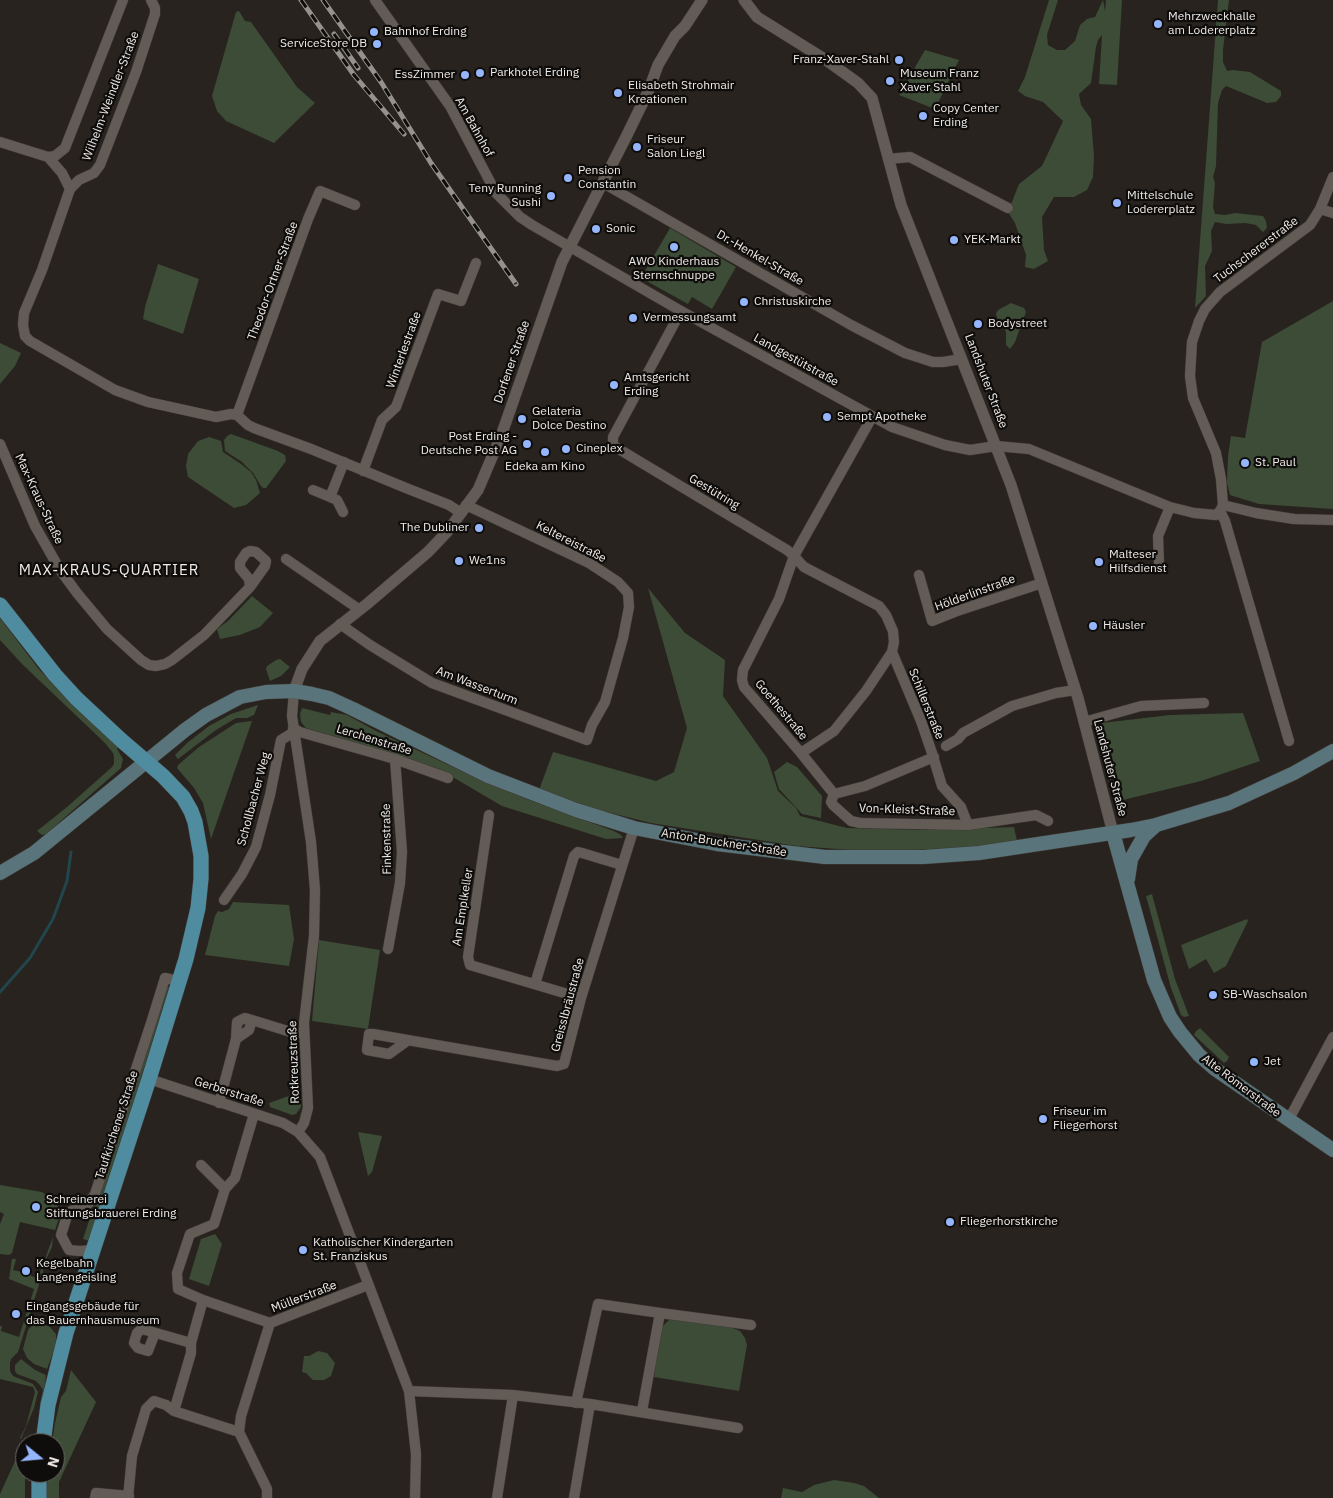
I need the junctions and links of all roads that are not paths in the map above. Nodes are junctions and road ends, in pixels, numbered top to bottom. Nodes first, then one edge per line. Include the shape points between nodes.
1 (123, 0) edge
2 (151, 0) edge
3 (375, 0) edge
4 (702, 0) edge
5 (744, 0) edge
6 (0, 142) edge
7 (48, 157) junction
8 (888, 160) junction
9 (1333, 177) edge
10 (603, 183) junction
11 (70, 189) junction
12 (355, 205) dead end
13 (1008, 208) dead end
14 (1320, 209) junction
15 (1333, 213) edge
16 (570, 246) junction
17 (476, 263) dead end
18 (681, 311) junction
19 (962, 359) junction
20 (238, 415) junction
21 (872, 417) junction
22 (0, 444) edge
23 (996, 446) junction
24 (344, 462) junction
25 (363, 470) junction
26 (313, 490) dead end
27 (330, 497) junction
28 (1170, 506) junction
29 (1221, 508) junction
30 (464, 509) junction
31 (344, 512) dead end
32 (1333, 520) edge
33 (794, 556) junction
34 (286, 558) dead end
35 (1159, 564) dead end
36 (919, 575) dead end
37 (1042, 583) junction
38 (250, 587) dead end
39 (0, 605) edge
40 (360, 610) junction
41 (340, 624) junction
42 (892, 652) junction
43 (1075, 690) junction
44 (294, 691) junction
45 (1204, 703) dead end
46 (1084, 722) junction
47 (293, 730) junction
48 (587, 740) joint
49 (1289, 741) dead end
50 (946, 746) dead end
51 (1333, 751) edge
52 (801, 753) junction
53 (933, 755) junction
54 (395, 758) junction
55 (146, 762) junction
56 (448, 778) dead end
57 (834, 794) junction
58 (489, 815) dead end
59 (1048, 821) dead end
60 (968, 825) junction
61 (1156, 825) junction
62 (634, 828) junction
63 (1112, 833) junction
64 (622, 865) junction
65 (0, 873) edge
66 (1128, 884) junction
67 (224, 900) dead end
68 (388, 949) dead end
69 (179, 981) junction
70 (535, 984) junction
71 (581, 998) junction
72 (304, 1033) junction
73 (1333, 1037) edge
74 (407, 1041) dead end
75 (150, 1079) junction
76 (219, 1103) junction
77 (254, 1114) junction
78 (1288, 1121) junction
79 (298, 1132) junction
80 (1333, 1150) edge
81 (201, 1165) dead end
82 (225, 1189) junction
83 (92, 1250) junction
84 (368, 1285) junction
85 (203, 1300) junction
86 (660, 1313) junction
87 (270, 1323) junction
88 (750, 1325) dead end
89 (155, 1333) dead end
90 (191, 1343) junction
91 (409, 1391) junction
92 (513, 1395) junction
93 (576, 1402) junction
94 (590, 1404) junction
95 (174, 1410) junction
96 (642, 1412) junction
97 (738, 1428) dead end
98 (239, 1432) junction
99 (44, 1433) edge
100 (39, 1483) edge
101 (129, 1497) edge
102 (39, 1498) edge
103 (95, 1498) edge
104 (267, 1498) edge
105 (415, 1498) edge
106 (497, 1498) edge
107 (574, 1498) edge

1 - 7 street, Wilhelm-Weindler-Straße via 65,148
2 - 11 street, Wilhelm-Weindler-Straße via 156,14 100,165
3 - 16 street, Am Bahnhof via 450,106 501,200 520,217
4 - 10 street, Dorfener Straße via 658,65
5 - 8 street, Landshuter Straße via 756,17 826,60 858,83 872,98
6 - 7 street
7 - 11 street
8 - 13 street via 910,158
8 - 19 street, Landshuter Straße via 901,205
9 - 14 street, Tuchschererstraße
10 - 16 street, Dorfener Straße
10 - 19 street, Dr.-Henkel-Straße via 905,353 933,362
11 - 20 street via 24,313 25,336 38,347 115,390 148,402 216,417
12 - 20 street, Theodor-Ortner-Straße via 320,191
14 - 15 street
14 - 29 street, Tuchschererstraße via 1310,225 1297,236 1220,292 1205,309 1192,342 1190,376 1193,398 1216,453 1221,479
16 - 18 street, Landgestütstraße
16 - 30 street, Dorfener Straße via 488,468
17 - 25 street, Winterlestraße via 461,301 438,294 396,407 382,420
18 - 21 street, Landgestütstraße
18 - 33 street, Gestütring via 613,437 613,445
19 - 23 street, Landshuter Straße
20 - 24 street, Keltereistraße via 254,428
21 - 23 street, Landgestütstraße via 945,445 970,450
21 - 33 street
22 - 38 street, Max-Kraus-Straße via 35,526 76,594 108,629 149,665 165,664 204,636
23 - 28 street via 1036,452
23 - 37 street, Landshuter Straße
24 - 25 street, Keltereistraße
24 - 27 street
25 - 30 street, Keltereistraße
26 - 27 street
27 - 31 street via 337,500
28 - 29 street via 1209,515 1216,515
28 - 35 street via 1158,536
29 - 32 street via 1294,519
29 - 49 street
30 - 40 street, Dorfener Straße via 432,548
30 - 48 street, Keltereistraße via 589,563 618,582 628,594 630,607 618,656 605,702
33 - 42 street, Schillerstraße via 804,568 879,606 893,631
33 - 52 street, Goethestraße via 779,599 742,670 742,680 744,687
34 - 40 street
36 - 37 street, Hölderlinstraße via 932,621
37 - 43 street, Landshuter Straße
39 - 55 main road, Taufkirchener Straße via 76,698
40 - 41 street, Dorfener Straße
41 - 44 street, Dorfener Straße via 314,648
41 - 48 street, Am Wasserturm via 432,683
42 - 52 street, Goethestraße via 834,731
42 - 53 street, Schillerstraße
43 - 46 street, Landshuter Straße
43 - 50 street via 1012,706
44 - 47 street, Rotkreuzstraße
44 - 55 main road, Anton-Bruckner-Straße via 251,694 230,702 185,730
44 - 62 main road, Anton-Bruckner-Straße via 320,696 353,709 488,776 532,794
45 - 46 street via 1141,706
46 - 63 street, Landshuter Straße
47 - 54 street, Lerchenstraße
47 - 67 street, Schollbacher Weg via 282,740 256,847
47 - 72 street, Rotkreuzstraße via 311,842 315,890 314,936
51 - 61 main road, Anton-Bruckner-Straße via 1229,803
52 - 57 street
53 - 57 street, Schillerstraße via 865,786
53 - 60 street, Von-Kleist-Straße via 942,786 961,806
54 - 56 street, Lerchenstraße
54 - 68 street, Finkenstraße via 402,852
55 - 65 main road, Anton-Bruckner-Straße via 34,853
55 - 69 main road, Taufkirchener Straße via 183,797 191,811 200,847 198,908
57 - 60 street, Von-Kleist-Straße via 831,802 851,821
58 - 70 street, Am Emplkeller via 468,957 470,965
59 - 60 street, Von-Kleist-Straße via 1036,815
61 - 63 main road, Anton-Bruckner-Straße
61 - 66 main road via 1144,836 1131,858
62 - 63 main road, Anton-Bruckner-Straße via 688,840 825,857 970,854
62 - 64 street, Greisslbräustraße
63 - 66 main road, Alte Römerstraße
64 - 70 street via 582,852 574,856
64 - 71 street, Greisslbräustraße
66 - 78 main road, Alte Römerstraße via 1154,980 1180,1032 1215,1069
69 - 75 main road, Taufkirchener Straße
69 - 83 street, Taufkirchener Straße via 165,978 95,1194 88,1204 71,1210 67,1216 61,1235 69,1250
70 - 71 street, Am Emplkeller
71 - 74 street, Greisslbräustraße via 561,1066
72 - 76 street via 245,1018 237,1022 236,1039
72 - 79 street, Rotkreuzstraße via 308,1108
73 - 78 street
75 - 76 street, Gerberstraße
75 - 83 main road, Taufkirchener Straße
76 - 77 street, Gerberstraße
77 - 79 street, Gerberstraße via 283,1123
77 - 82 street via 235,1178
78 - 80 main road, Alte Römerstraße
79 - 84 street via 320,1157
81 - 82 street
82 - 85 street via 214,1224 190,1234 177,1273 178,1289
83 - 99 main road, Taufkirchener Straße via 66,1333
84 - 87 street, Müllerstraße
84 - 91 street
85 - 87 street
85 - 90 street
86 - 88 street
86 - 93 street via 598,1304
86 - 96 street
87 - 98 street, Müllerstraße
89 - 90 street
90 - 95 street via 192,1353
91 - 92 street
91 - 105 street via 416,1454
92 - 93 street
92 - 106 street
93 - 94 street
94 - 96 street
94 - 107 street
95 - 98 street
95 - 101 street via 154,1401 146,1409 132,1456
96 - 97 street
98 - 104 street via 267,1489
100 - 102 main road
101 - 103 street via 96,1494

